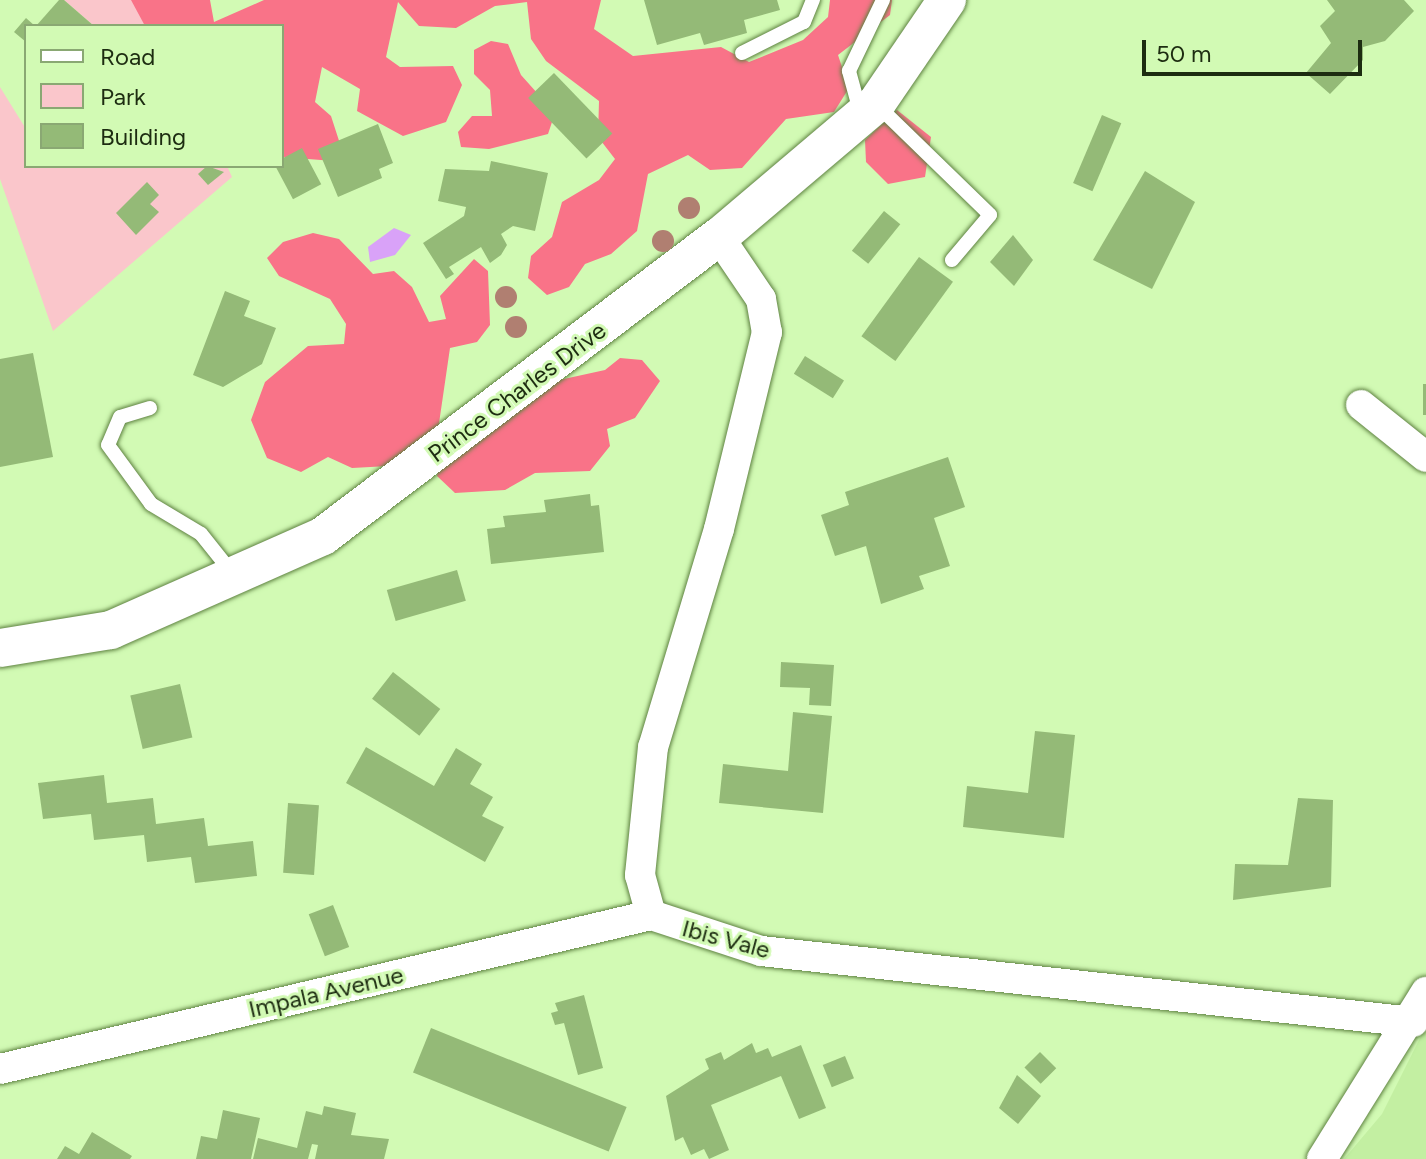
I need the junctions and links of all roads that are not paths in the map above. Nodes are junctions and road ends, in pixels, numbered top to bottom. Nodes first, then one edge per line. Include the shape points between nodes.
1 (813, 0) edge
2 (883, 0) edge
3 (947, 0) edge
4 (742, 53) dead end
5 (868, 110) junction
6 (719, 237) junction
7 (952, 260) dead end
8 (1361, 405) dead end
9 (150, 408) dead end
10 (1426, 457) edge
11 (235, 578) junction
12 (0, 648) edge
13 (651, 915) junction
14 (1426, 992) edge
15 (1413, 1022) junction
16 (0, 1069) edge
17 (1322, 1159) edge

1 - 4 lane via 804,22
2 - 5 lane via 849,71
3 - 5 street, Prince Charles Drive
5 - 6 street, Prince Charles Drive
5 - 7 lane via 990,215
6 - 11 street, Prince Charles Drive via 323,536
6 - 13 street, Ibis Vale via 761,299 767,332 719,529 653,747 640,875
8 - 10 street
9 - 11 lane via 120,417 108,445 151,504 213,545
11 - 12 street, Prince Charles Drive via 111,630
13 - 15 street, Ibis Vale via 761,951
13 - 16 street, Impala Avenue
14 - 15 street
15 - 17 street

